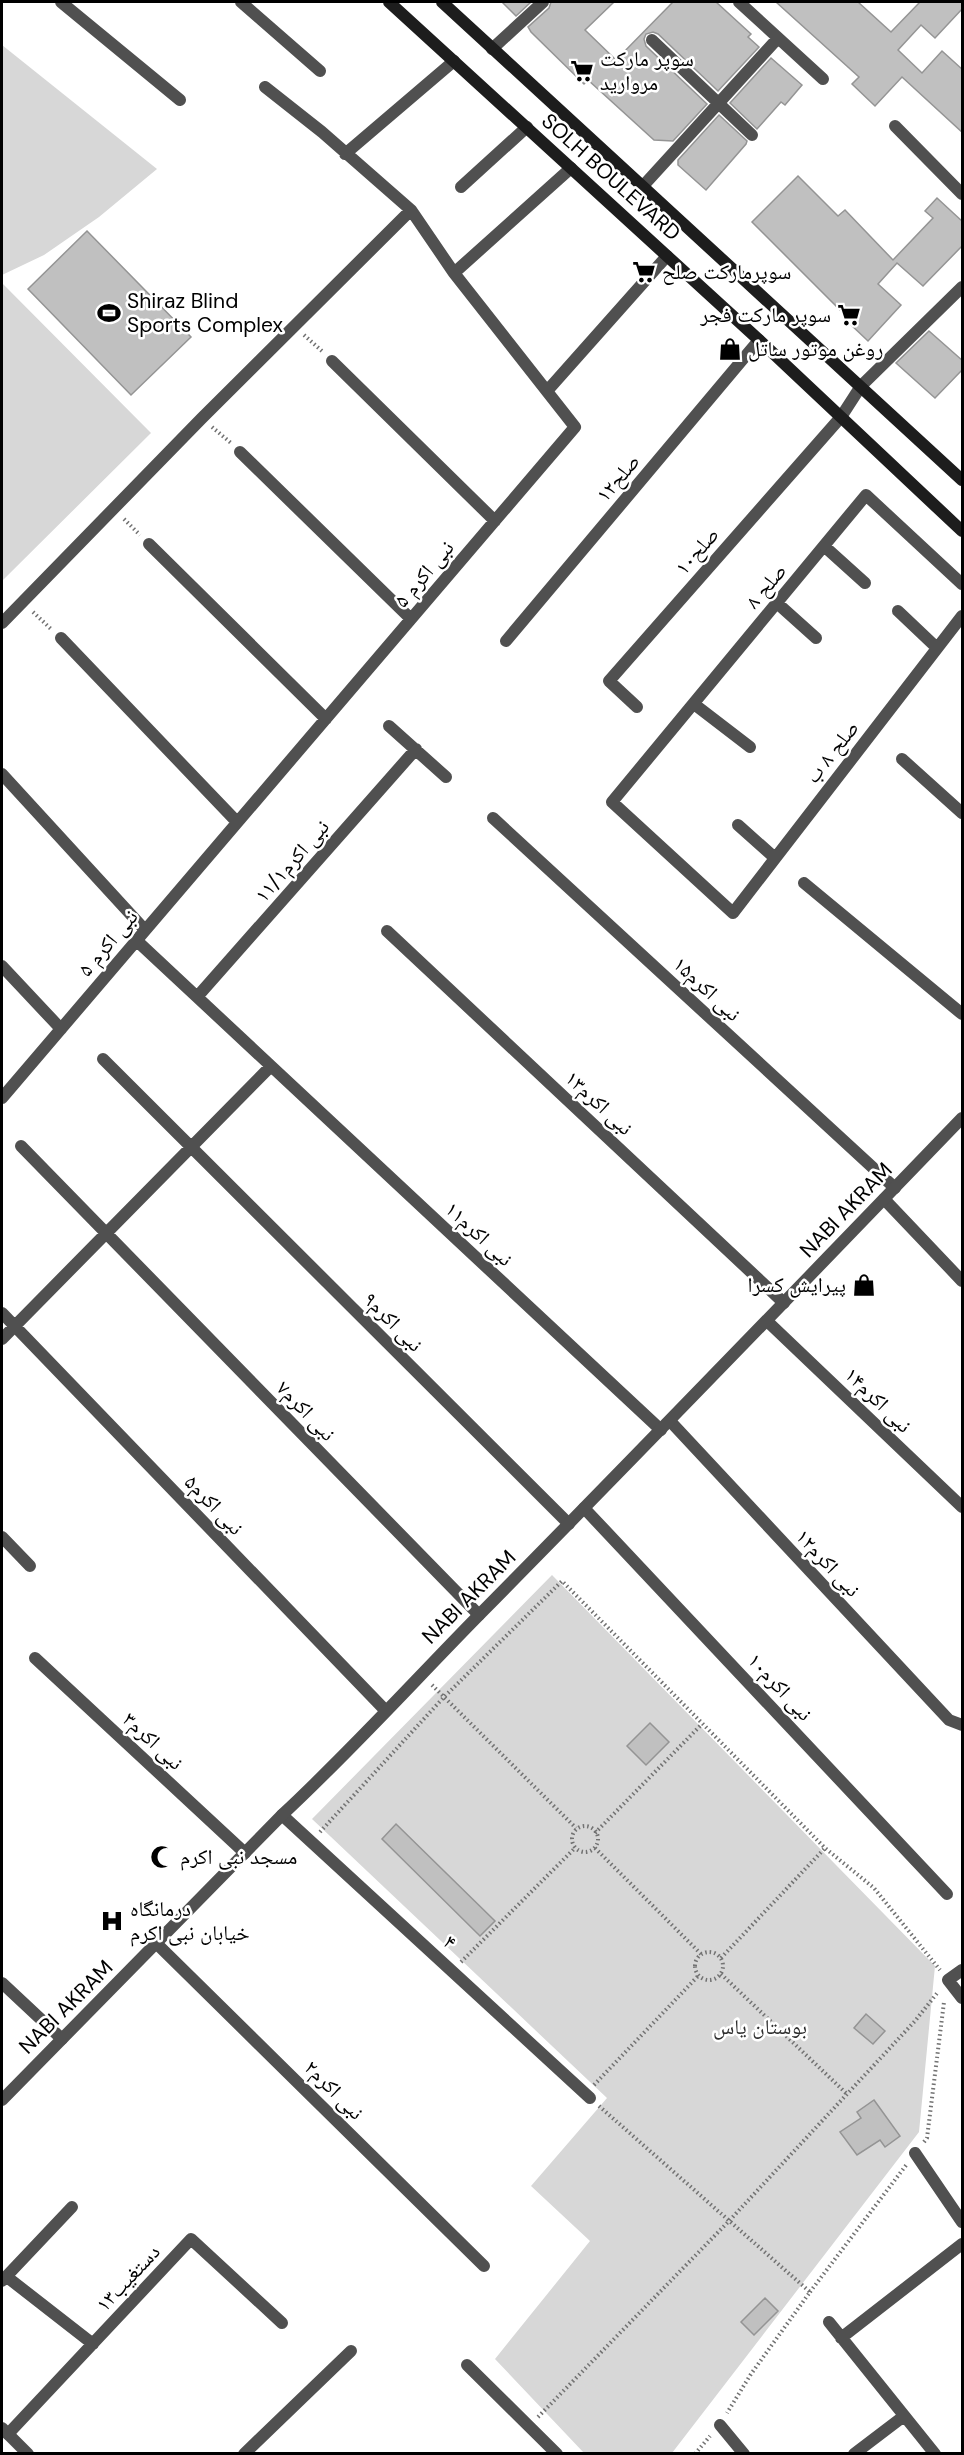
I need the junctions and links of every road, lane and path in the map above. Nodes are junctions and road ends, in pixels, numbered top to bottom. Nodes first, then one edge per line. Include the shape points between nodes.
1 (61, 2) edge
2 (241, 2) edge
3 (389, 2) edge
4 (442, 2) edge
5 (543, 2) edge
6 (739, 2) edge
7 (778, 38) junction
8 (652, 40) dead end
9 (492, 49) junction
10 (454, 61) junction
11 (320, 71) dead end
12 (823, 79) dead end
13 (265, 87) dead end
14 (180, 100) dead end
15 (718, 104) junction
16 (895, 126) dead end
17 (527, 127) junction
18 (752, 135) dead end
19 (345, 154) junction
20 (571, 168) junction
21 (644, 186) junction
22 (461, 187) dead end
23 (963, 194) edge
24 (411, 210) junction
25 (668, 256) junction
26 (454, 273) junction
27 (963, 286) edge
28 (295, 326) junction
29 (759, 340) junction
30 (332, 361) joint
31 (861, 386) junction
32 (547, 391) junction
33 (841, 417) junction
34 (202, 418) junction
35 (240, 452) joint
36 (963, 480) edge
37 (114, 508) junction
38 (495, 521) junction
39 (963, 531) edge
40 (149, 544) joint
41 (824, 546) junction
42 (865, 583) dead end
43 (963, 584) edge
44 (23, 602) junction
45 (777, 603) junction
46 (898, 611) dead end
47 (963, 616) edge
48 (411, 619) junction
49 (2, 623) edge
50 (61, 638) joint
51 (816, 638) dead end
52 (506, 641) dead end
53 (937, 648) junction
54 (693, 704) junction
55 (637, 707) dead end
56 (326, 719) junction
57 (389, 726) dead end
58 (750, 747) dead end
59 (416, 750) junction
60 (902, 759) dead end
61 (2, 774) edge
62 (446, 777) dead end
63 (963, 813) edge
64 (493, 818) dead end
65 (237, 822) junction
66 (738, 825) dead end
67 (775, 858) junction
68 (804, 883) dead end
69 (733, 913) joint
70 (145, 930) junction
71 (387, 931) dead end
72 (136, 940) junction
73 (2, 966) edge
74 (197, 997) junction
75 (963, 1014) edge
76 (61, 1029) junction
77 (103, 1059) dead end
78 (270, 1067) junction
79 (2, 1098) edge
80 (963, 1118) edge
81 (21, 1146) dead end
82 (190, 1148) junction
83 (895, 1188) junction
84 (884, 1199) junction
85 (105, 1234) junction
86 (963, 1281) edge
87 (784, 1303) junction
88 (2, 1313) edge
89 (767, 1320) junction
90 (14, 1326) junction
91 (2, 1339) edge
92 (665, 1425) junction
93 (963, 1507) edge
94 (584, 1508) junction
95 (569, 1524) junction
96 (2, 1537) edge
97 (30, 1566) dead end
98 (478, 1615) junction
99 (35, 1658) dead end
100 (421, 1674) junction
101 (444, 1697) junction
102 (385, 1710) junction
103 (702, 1724) junction
104 (963, 1725) edge
105 (282, 1815) junction
106 (576, 1828) junction
107 (594, 1833) junction
108 (311, 1842) junction
109 (575, 1848) junction
110 (595, 1848) junction
111 (825, 1848) junction
112 (245, 1853) junction
113 (947, 1894) dead end
114 (156, 1943) junction
115 (701, 1954) junction
116 (721, 1958) junction
117 (963, 1970) edge
118 (452, 1971) junction
119 (721, 1974) junction
120 (699, 1975) junction
121 (948, 1980) junction
122 (2, 1983) edge
123 (963, 1998) edge
124 (62, 2039) junction
125 (848, 2094) junction
126 (588, 2096) junction
127 (2, 2100) edge
128 (915, 2153) junction
129 (72, 2207) dead end
130 (729, 2221) junction
131 (963, 2222) edge
132 (963, 2244) edge
133 (484, 2266) dead end
134 (4, 2279) edge
135 (810, 2292) junction
136 (829, 2322) dead end
137 (282, 2323) dead end
138 (841, 2338) junction
139 (93, 2344) junction
140 (351, 2351) dead end
141 (467, 2365) dead end
142 (904, 2416) junction
143 (720, 2425) junction
144 (529, 2426) junction
145 (5, 2431) edge
146 (28, 2454) edge
147 (244, 2454) edge
148 (557, 2454) edge
149 (695, 2454) edge
150 (744, 2454) edge
151 (854, 2454) edge
152 (935, 2454) edge

1 - 14 street
2 - 11 street
3 - 10 main road, SOLH BOULEVARD
4 - 9 main road, SOLH BOULEVARD
5 - 9 street
6 - 7 street
7 - 12 street
7 - 15 street
8 - 15 street
9 - 21 main road, SOLH BOULEVARD
10 - 17 main road, SOLH BOULEVARD
10 - 19 street
13 - 19 street, نبی اکرم ۵
15 - 18 street
15 - 21 street
16 - 23 street
17 - 20 main road, SOLH BOULEVARD
17 - 22 street
19 - 24 street, نبی اکرم ۵
20 - 25 main road, SOLH BOULEVARD
20 - 26 street
21 - 31 main road, SOLH BOULEVARD
24 - 26 street, نبی اکرم ۵
24 - 28 street
25 - 29 main road, SOLH BOULEVARD
25 - 32 street
26 - 32 street, نبی اکرم ۵
27 - 31 street
28 - 30 path
28 - 34 street
29 - 33 main road, SOLH BOULEVARD
29 - 52 street, صلح۱۲
30 - 38 street
31 - 33 street
31 - 36 main road, SOLH BOULEVARD
32 - 38 street, نبی اکرم ۵ via 575,427
33 - 39 main road, SOLH BOULEVARD
33 - 55 street, صلح۱۰ via 609,681
34 - 35 path
34 - 37 street
35 - 48 street
37 - 40 path
37 - 44 street
38 - 48 street, نبی اکرم ۵
40 - 56 street
41 - 42 street
41 - 43 street, ۸ صلح via 866,495
41 - 45 street, ۸ صلح
44 - 49 street
44 - 50 path
45 - 51 street
45 - 54 street, ۸ صلح
46 - 53 street
47 - 53 street, صلح ۸ ب
48 - 56 street, نبی اکرم ۵
50 - 65 street
53 - 67 street, صلح ۸ ب
54 - 58 street
54 - 69 street, ۸ صلح via 612,802
56 - 65 street, نبی اکرم ۵
57 - 59 street
59 - 62 street
59 - 74 street, نبی اکرم۱۱/۱
60 - 63 street
61 - 70 street
64 - 83 street, نبی اکرم۱۵
65 - 70 street, نبی اکرم ۵
66 - 67 street
67 - 69 street, صلح ۸ ب
68 - 75 street
70 - 72 street, نبی اکرم ۵
71 - 87 street, نبی اکرم۱۳
72 - 74 street, نبی اکرم۱۱
72 - 76 street, نبی اکرم ۵
73 - 76 street
74 - 78 street, نبی اکرم۱۱
76 - 79 street, نبی اکرم ۵
77 - 82 street, نبی اکرم۹
78 - 82 street
78 - 92 street, نبی اکرم۱۱
80 - 83 street, NABI AKRAM
81 - 85 street, نبی اکرم۷
82 - 85 street
82 - 95 street, نبی اکرم۹
83 - 84 street, NABI AKRAM
84 - 86 street
84 - 87 street, NABI AKRAM
85 - 90 street
85 - 98 street, نبی اکرم۷
87 - 89 street, NABI AKRAM
88 - 90 street
89 - 92 street, NABI AKRAM
89 - 93 street, نبی اکرم۱۴
90 - 91 street
90 - 102 street, نبی اکرم۵
92 - 94 street, NABI AKRAM
92 - 104 street, نبی اکرم۱۲ via 949,1720
94 - 95 street, NABI AKRAM
94 - 113 street, نبی اکرم۱۰
95 - 98 street, NABI AKRAM
96 - 97 street
98 - 100 street, NABI AKRAM
99 - 112 street, نبی اکرم۳
100 - 101 path
100 - 102 street, NABI AKRAM
101 - 103 path via 562,1581
101 - 106 path
101 - 108 path
102 - 105 street, NABI AKRAM
103 - 107 path
103 - 111 path
105 - 108 street, ۴
105 - 112 street, NABI AKRAM
106 - 107 path via 589,1826
106 - 109 path via 571,1840
107 - 110 path via 598,1835
108 - 118 street, ۴
109 - 110 path via 583,1852
109 - 118 path
110 - 115 path
111 - 116 path
111 - 121 path via 874,1888
112 - 114 street, NABI AKRAM
114 - 124 street, NABI AKRAM
114 - 133 street, نبی اکرم۲
115 - 116 path via 714,1952
115 - 120 path via 695,1966
116 - 119 path
117 - 121 street
118 - 126 street, ۴
119 - 120 path via 712,1979
119 - 125 path
120 - 126 path
121 - 123 street
121 - 125 path
121 - 128 path via 927,2138
122 - 124 street
124 - 127 street, NABI AKRAM
125 - 130 path
126 - 130 path
128 - 131 street
128 - 135 path
129 - 134 street
130 - 135 path
130 - 144 path
132 - 138 street
134 - 139 street
135 - 143 path
136 - 138 street
137 - 139 street, دستغیب۱۳ via 191,2239
138 - 142 street
139 - 145 street, دستغیب۱۳
140 - 147 street
141 - 144 street
142 - 151 street
142 - 152 street
143 - 149 path
143 - 150 street
144 - 148 street
145 - 146 street

